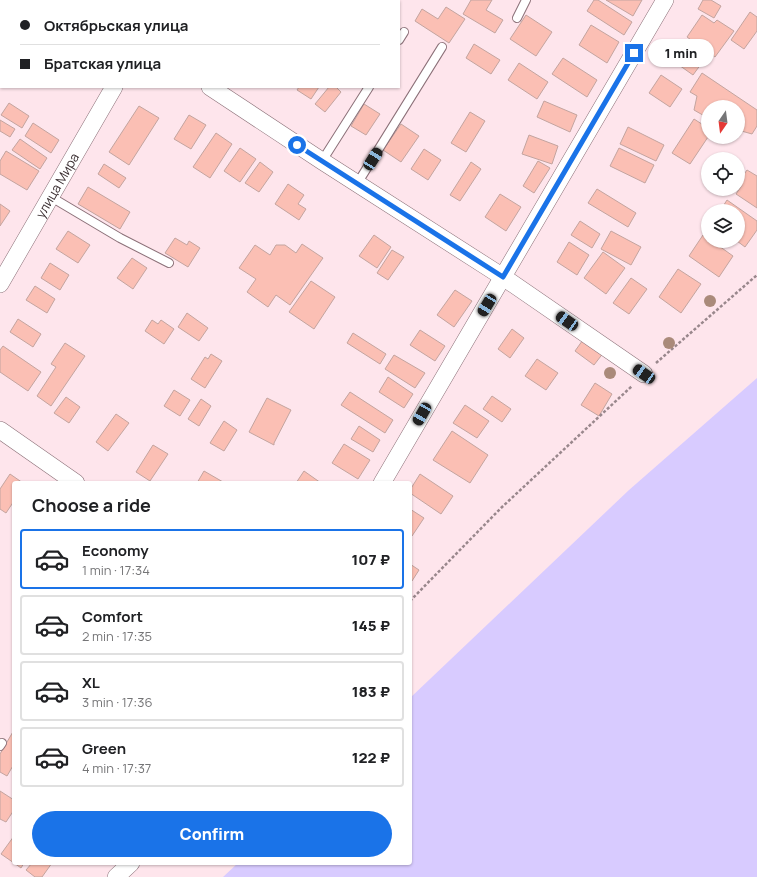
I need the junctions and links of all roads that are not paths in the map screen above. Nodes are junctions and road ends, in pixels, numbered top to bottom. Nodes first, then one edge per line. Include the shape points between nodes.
1 (526, 0) edge
2 (665, 0) edge
3 (517, 18) dead end
4 (404, 32) dead end
5 (400, 38) edge
6 (442, 46) dead end
7 (113, 88) edge
8 (212, 88) edge
9 (368, 88) edge
10 (322, 161) junction
11 (357, 184) junction
12 (51, 197) junction
13 (169, 263) dead end
14 (503, 277) junction
15 (0, 284) edge
16 (644, 374) road end
17 (0, 430) edge
18 (73, 481) edge
19 (383, 481) edge
20 (129, 865) edge
21 (116, 877) edge

1 - 3 lane
2 - 14 street
4 - 5 lane
6 - 11 lane
7 - 12 street, улица Мира
8 - 10 street
9 - 10 lane
10 - 11 street
11 - 14 street
12 - 13 lane via 120,238
12 - 15 street, улица Мира
14 - 16 street
14 - 19 street
17 - 18 street
20 - 21 street

